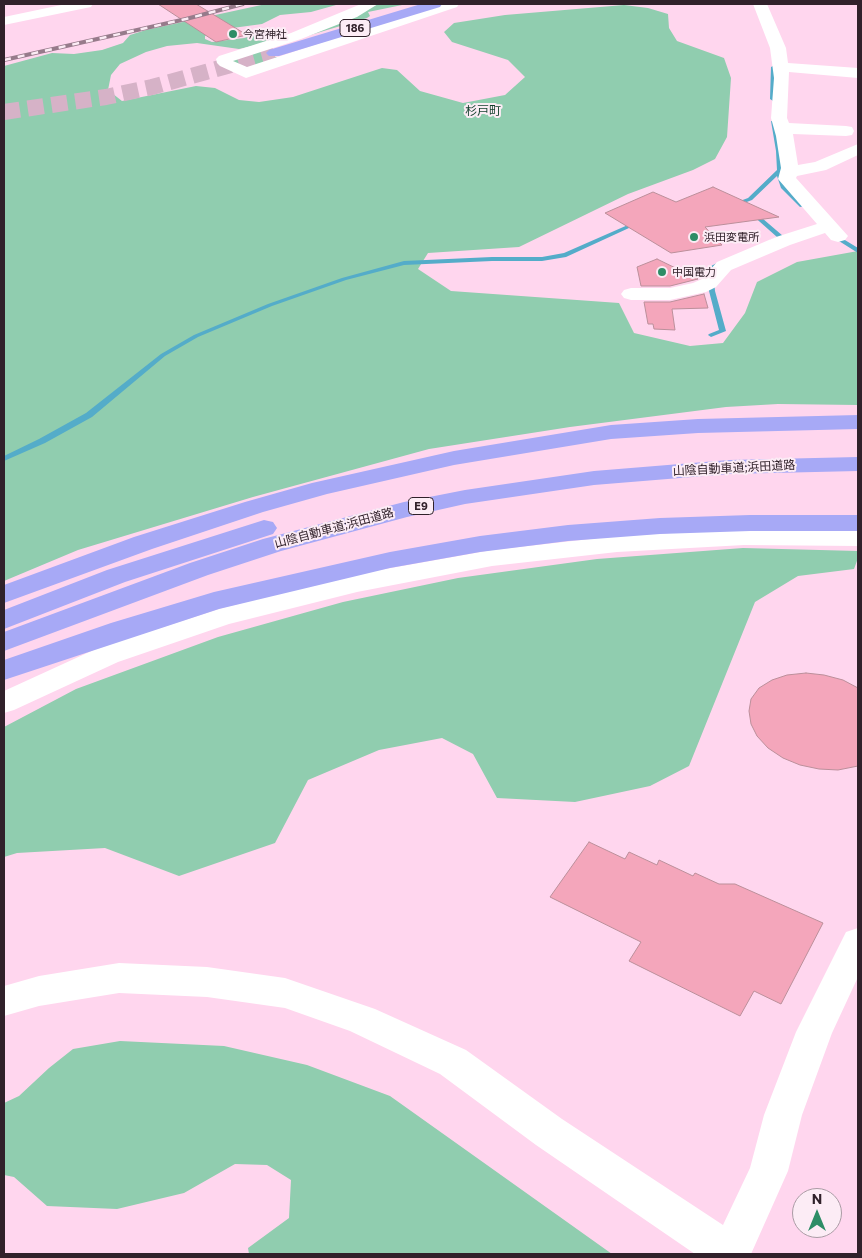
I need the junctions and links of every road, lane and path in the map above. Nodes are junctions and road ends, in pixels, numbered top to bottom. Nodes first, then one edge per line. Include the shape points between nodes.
1 (86, 4) edge
2 (371, 4) edge
3 (436, 4) edge
4 (452, 4) edge
5 (760, 4) edge
6 (4, 21) edge
7 (274, 53) tunnel mouth
8 (781, 67) junction
9 (858, 73) edge
10 (783, 128) junction
11 (846, 131) dead end
12 (858, 149) edge
13 (788, 173) junction
14 (631, 294) dead end
15 (858, 422) edge
16 (858, 463) edge
17 (858, 523) edge
18 (858, 538) edge
19 (4, 594) edge
20 (4, 620) edge
21 (4, 642) edge
22 (4, 670) edge
23 (4, 703) edge
24 (858, 942) edge
25 (4, 1001) edge
26 (730, 1254) edge

1 - 6 street
2 - 4 street via 296,36 224,59 225,63 246,73
3 - 7 highway, 186
5 - 8 street via 778,48
8 - 9 street
8 - 10 street via 779,118
10 - 11 street
10 - 13 street via 790,168
12 - 13 street via 820,166
13 - 14 street via 795,190 833,231 783,241 724,266 709,283 699,288 670,294
15 - 19 highway via 698,426 612,432 454,458 254,507
16 - 20 highway, 山陰自動車道;浜田道路 / E9 via 776,460 646,464 541,473 409,494 254,531 116,576
16 - 21 highway, 山陰自動車道;浜田道路 / E9 via 729,467 594,478 404,510 272,545 208,566
17 - 22 highway via 660,526 480,544 390,560 214,601
18 - 23 street via 744,537 617,544 492,558 356,583 222,617 108,655
24 - 26 street via 814,1032 783,1115 769,1171
25 - 26 street via 39,991 119,978 207,982 285,993 354,1017 453,1062 549,1132

